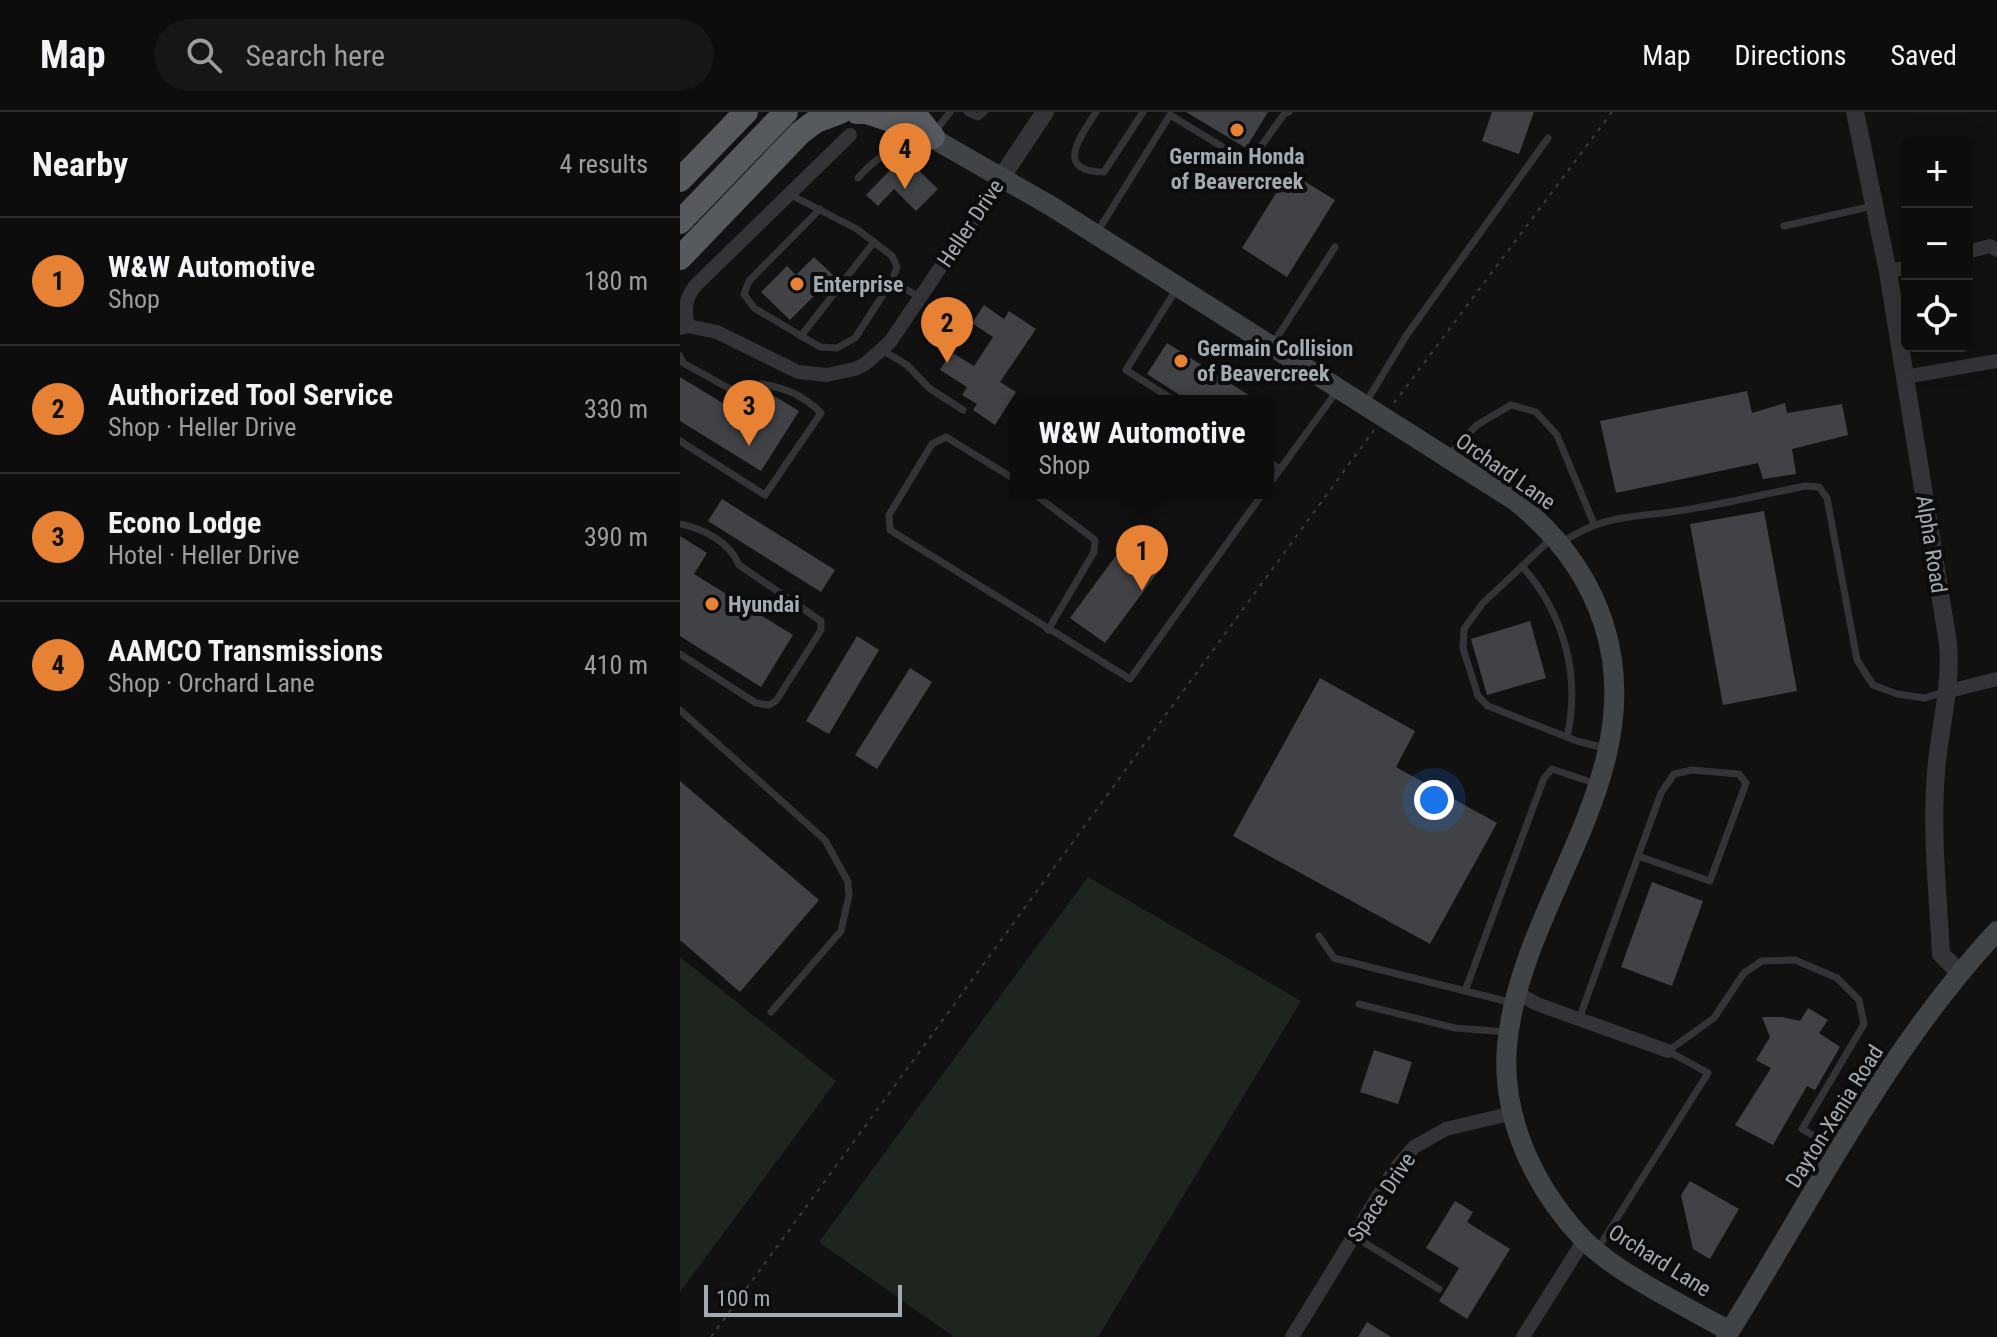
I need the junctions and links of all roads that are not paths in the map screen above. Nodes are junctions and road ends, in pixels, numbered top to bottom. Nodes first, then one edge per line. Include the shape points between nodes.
1 (746, 112) edge
2 (786, 112) edge
3 (804, 112) edge
4 (840, 112) edge
5 (880, 112) edge
6 (950, 112) edge
7 (967, 112) edge
8 (984, 112) edge
9 (1045, 112) edge
10 (1096, 112) edge
11 (1143, 112) edge
12 (1289, 112) edge
13 (1855, 112) edge
14 (1171, 114) edge
15 (910, 118) edge
16 (854, 123) edge
17 (933, 137) junction
18 (1548, 138) dead end
19 (858, 178) dead end
20 (1001, 178) junction
21 (680, 180) edge
22 (789, 194) junction
23 (1875, 206) junction
24 (820, 209) junction
25 (680, 222) edge
26 (1784, 226) dead end
27 (1095, 235) junction
28 (680, 240) edge
29 (874, 242) junction
30 (1335, 247) dead end
31 (1973, 250) edge
32 (1997, 250) edge
33 (680, 258) edge
34 (1901, 269) edge
35 (1888, 272) junction
36 (892, 281) junction
37 (1177, 288) junction
38 (919, 298) junction
39 (684, 327) edge
40 (801, 336) junction
41 (1271, 347) junction
42 (882, 350) junction
43 (680, 356) edge
44 (1997, 361) edge
45 (1905, 377) junction
46 (1338, 389) junction
47 (1166, 395) edge
48 (1364, 405) junction
49 (963, 410) dead end
50 (680, 441) edge
51 (1447, 457) junction
52 (1274, 465) edge
53 (1280, 469) junction
54 (1010, 476) edge
55 (1274, 478) edge
56 (1041, 499) edge
57 (1259, 499) edge
58 (680, 524) edge
59 (1594, 524) junction
60 (1557, 540) junction
61 (1522, 566) junction
62 (1048, 630) junction
63 (680, 654) edge
64 (1997, 679) edge
65 (1949, 691) junction
66 (680, 710) edge
67 (1567, 737) junction
68 (1609, 748) junction
69 (1599, 784) junction
70 (1638, 856) junction
71 (1997, 931) edge
72 (1319, 936) dead end
73 (1959, 972) junction
74 (1465, 991) junction
75 (1516, 999) junction
76 (1359, 1004) dead end
77 (771, 1012) dead end
78 (1579, 1019) junction
79 (1509, 1033) junction
80 (1668, 1051) junction
81 (1513, 1113) junction
82 (1840, 1151) junction
83 (1354, 1236) junction
84 (1590, 1245) junction
85 (1439, 1289) dead end
86 (1727, 1334) edge
87 (1292, 1337) edge
88 (1523, 1337) edge

1 - 21 highway
2 - 25 highway
3 - 28 highway
4 - 33 highway via 800,133
5 - 15 main road
6 - 17 lane
7 - 8 lane via 978,117
9 - 20 street, Heller Drive
10 - 11 lane via 1073,156 1092,172 1104,172
12 - 14 lane via 1249,163
13 - 23 street, Alpha Road
14 - 27 lane
15 - 16 highway via 867,112
15 - 17 highway
16 - 22 street
17 - 19 lane via 916,156 893,152 872,161
17 - 20 main road, Orchard Lane
18 - 48 lane via 1406,336
20 - 27 main road, Orchard Lane
20 - 38 street, Heller Drive
22 - 24 lane
22 - 39 street via 688,295
23 - 26 lane
23 - 35 street, Alpha Road
24 - 29 lane
24 - 40 lane via 749,281 744,294 754,308
27 - 37 main road, Orchard Lane
29 - 36 lane via 892,256 897,267
29 - 40 lane
30 - 41 lane
31 - 32 street via 1990,246
34 - 35 street
35 - 45 street, Alpha Road
36 - 38 lane
36 - 40 lane via 855,338 837,348 820,347
37 - 41 main road, Orchard Lane
37 - 47 lane via 1126,370
38 - 42 street, Heller Drive
39 - 42 street, Heller Drive via 717,332 785,367 812,374 855,369
41 - 46 main road, Orchard Lane
42 - 49 lane
43 - 50 lane via 683,363 745,397 761,384 781,388 806,398 821,413 765,495
44 - 45 street
45 - 65 street, Alpha Road via 1948,643
46 - 48 main road, Orchard Lane
46 - 53 lane
48 - 51 main road, Orchard Lane
51 - 59 lane via 1477,425 1511,405 1536,412 1557,435
51 - 60 main road, Orchard Lane via 1514,500
52 - 53 lane
53 - 55 lane
54 - 62 lane via 946,437 932,444 896,503 889,515 890,530
56 - 62 lane via 1095,540 1094,552
57 - 62 lane via 1130,679
58 - 63 lane via 698,528 733,551 739,565 821,621 821,630 769,705 756,703
59 - 60 lane
59 - 65 lane via 1819,487 1827,498 1857,660 1865,673 1873,685 1897,694 1925,698
60 - 61 lane
60 - 68 main road, Orchard Lane via 1593,596 1611,648 1615,702
61 - 67 lane via 1553,611 1567,646 1572,714
61 - 67 lane via 1464,629 1463,648 1478,696 1488,706
64 - 65 street
65 - 73 street, Alpha Road via 1936,774 1935,834 1941,954
66 - 77 lane via 825,840 848,882 841,931
67 - 68 lane
68 - 69 main road, Orchard Lane
69 - 74 lane via 1552,769 1544,778
69 - 75 main road, Orchard Lane
70 - 70 lane via 1661,793 1674,774 1739,774 1746,783 1710,881
70 - 78 lane
71 - 73 main road, Dayton-Xenia Road
72 - 74 lane via 1334,958
73 - 82 main road, Dayton-Xenia Road
74 - 75 lane
75 - 78 street
75 - 79 main road, Orchard Lane
76 - 79 lane via 1455,1028
78 - 80 street
79 - 81 main road, Orchard Lane via 1507,1075
80 - 82 lane via 1714,1018 1744,973 1762,961 1795,960 1837,978 1859,1000 1864,1024 1802,1129
80 - 84 lane via 1708,1073
81 - 83 street, Space Drive via 1446,1129 1414,1147
81 - 84 main road, Orchard Lane via 1545,1192
82 - 86 main road, Dayton-Xenia Road
83 - 85 lane
83 - 87 street, Space Drive
84 - 86 main road, Orchard Lane
84 - 88 street

